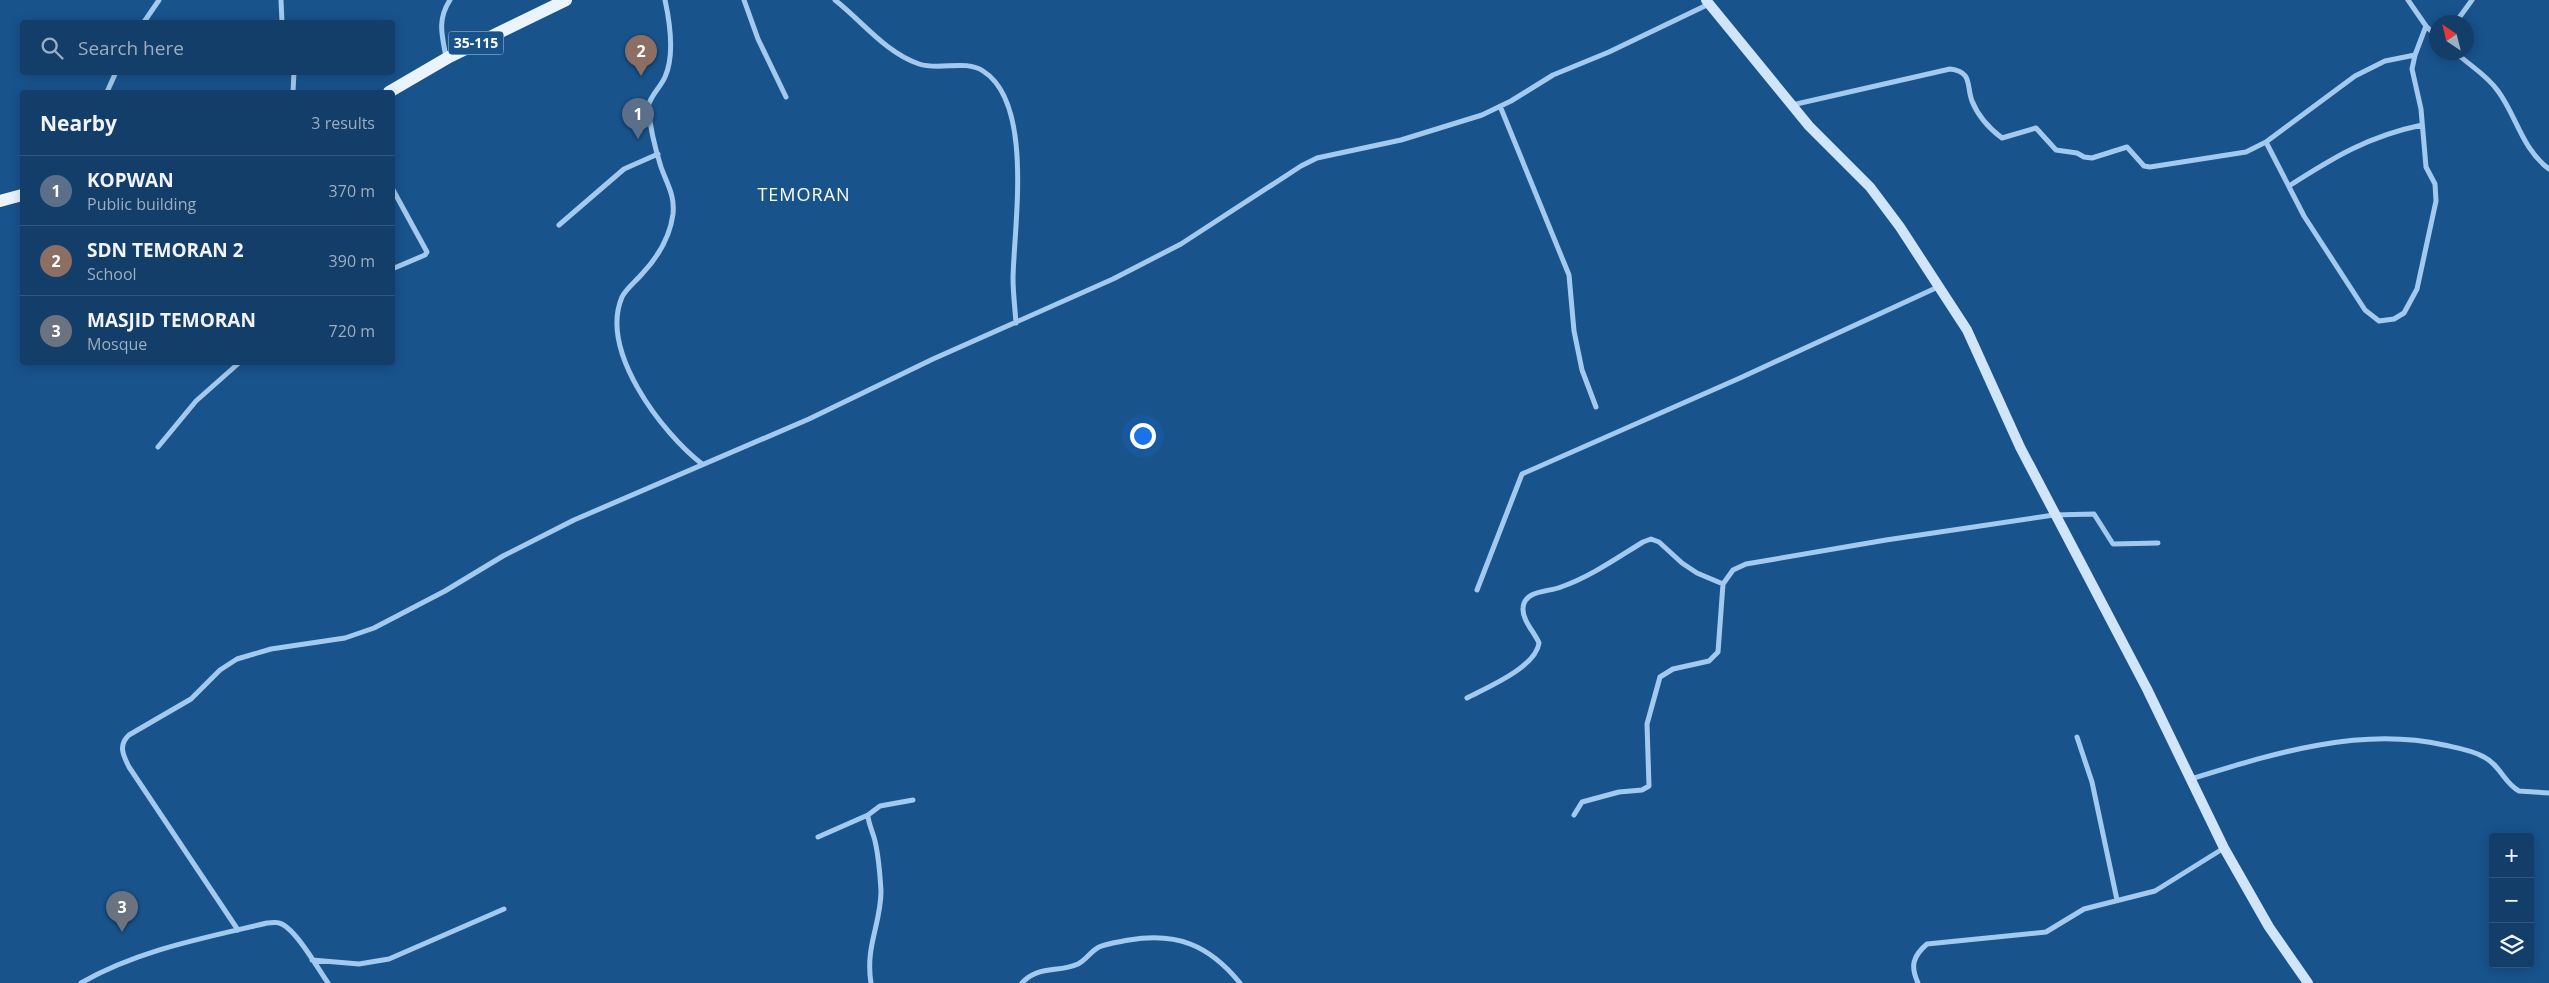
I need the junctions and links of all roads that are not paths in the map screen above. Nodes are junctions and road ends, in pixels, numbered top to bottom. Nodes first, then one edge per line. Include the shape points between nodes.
1 (159, 0) edge
2 (281, 0) edge
3 (450, 0) edge
4 (566, 0) edge
5 (666, 0) edge
6 (744, 0) edge
7 (835, 0) edge
8 (2408, 0) edge
9 (2472, 0) edge
10 (1708, 2) edge
11 (2461, 15) edge
12 (145, 20) edge
13 (282, 20) edge
14 (2426, 26) junction
15 (2429, 29) edge
16 (2414, 54) junction
17 (446, 59) junction
18 (2464, 60) edge
19 (115, 75) edge
20 (294, 75) edge
21 (108, 90) edge
22 (293, 90) edge
23 (393, 90) edge
24 (786, 97) dead end
25 (1792, 105) junction
26 (1500, 106) junction
27 (2422, 125) junction
28 (2266, 142) junction
29 (658, 154) junction
30 (2549, 169) edge
31 (2289, 186) junction
32 (395, 193) edge
33 (20, 196) edge
34 (0, 201) edge
35 (559, 225) dead end
36 (395, 268) edge
37 (1938, 287) junction
38 (1016, 323) junction
39 (237, 365) edge
40 (1596, 406) dead end
41 (158, 447) dead end
42 (702, 464) junction
43 (2054, 515) junction
44 (2158, 543) dead end
45 (1723, 584) junction
46 (1477, 590) dead end
47 (1468, 698) dead end
48 (2077, 737) dead end
49 (2190, 779) junction
50 (2549, 793) edge
51 (913, 800) dead end
52 (868, 815) junction
53 (1574, 815) dead end
54 (818, 836) dead end
55 (2224, 848) junction
56 (2117, 900) junction
57 (504, 908) dead end
58 (238, 930) junction
59 (312, 960) junction
60 (82, 983) edge
61 (328, 983) edge
62 (872, 983) edge
63 (1022, 983) edge
64 (1240, 983) edge
65 (1918, 983) edge
66 (2308, 983) edge

1 - 12 street
2 - 13 street
3 - 17 street via 440,29
4 - 17 main road, 35-115
5 - 29 street via 669,62 665,77 648,107
6 - 24 street via 758,39
7 - 38 street via 896,53 931,66 976,67 991,77 1005,95 1012,121 1018,182 1013,279
8 - 14 street
9 - 11 street
10 - 25 street
10 - 26 street via 1609,52 1553,75
14 - 15 street
14 - 16 street
16 - 27 street via 2412,69
16 - 28 street via 2385,61 2355,76
17 - 23 main road, 35-115
18 - 30 street via 2491,82 2506,103 2524,142
19 - 21 street
20 - 22 street
25 - 28 street via 1950,69 1959,70 1966,77 1972,100 1991,130 2002,138 2036,128 2056,150 2084,157 2092,158 2127,147 2144,166 2150,167 2210,156 2234,156
25 - 37 street via 1870,187
26 - 38 street via 1442,129 1317,158 1181,244
26 - 40 street via 1569,275 1574,331 1582,370
27 - 31 street via 2368,140
27 - 31 street via 2426,167 2435,184 2436,201 2417,289 2404,312 2394,319 2379,321 2365,310 2304,216
28 - 31 street
29 - 35 street via 624,169
29 - 42 street via 674,198 672,216 657,255 622,298 618,333 639,389 680,446
32 - 36 street via 427,252
33 - 34 main road
37 - 43 street via 1971,338
37 - 46 street via 1522,474
38 - 42 street via 933,359 809,420
39 - 41 street via 196,401
42 - 58 street via 574,520 358,635 271,648 237,659 220,670 192,699 124,739 122,752 129,767
43 - 44 street via 2094,514 2113,544
43 - 45 street via 1746,564 1732,570
43 - 49 street via 2106,609
45 - 47 street via 1697,573 1659,542 1650,539 1643,542 1591,574 1561,587 1533,594 1526,600 1523,608 1526,621 1539,643 1535,656 1518,670
45 - 53 street via 1718,652 1709,661 1672,669 1660,677 1648,724 1649,786 1582,802
48 - 56 street via 2092,782
49 - 50 street via 2297,748 2398,737 2478,754 2495,764 2519,791
49 - 55 street
51 - 52 street via 880,806
52 - 54 street
52 - 62 street via 880,862 879,914 871,939 869,969
55 - 56 street via 2155,891
55 - 66 street via 2269,927
56 - 65 street via 2084,909 2046,932 1927,944 1914,958 1912,967
57 - 59 street via 389,959 359,964
58 - 59 street via 279,923 288,929
58 - 60 street via 129,960
59 - 61 street
63 - 64 street via 1036,971 1078,964 1099,947 1163,936 1209,953

